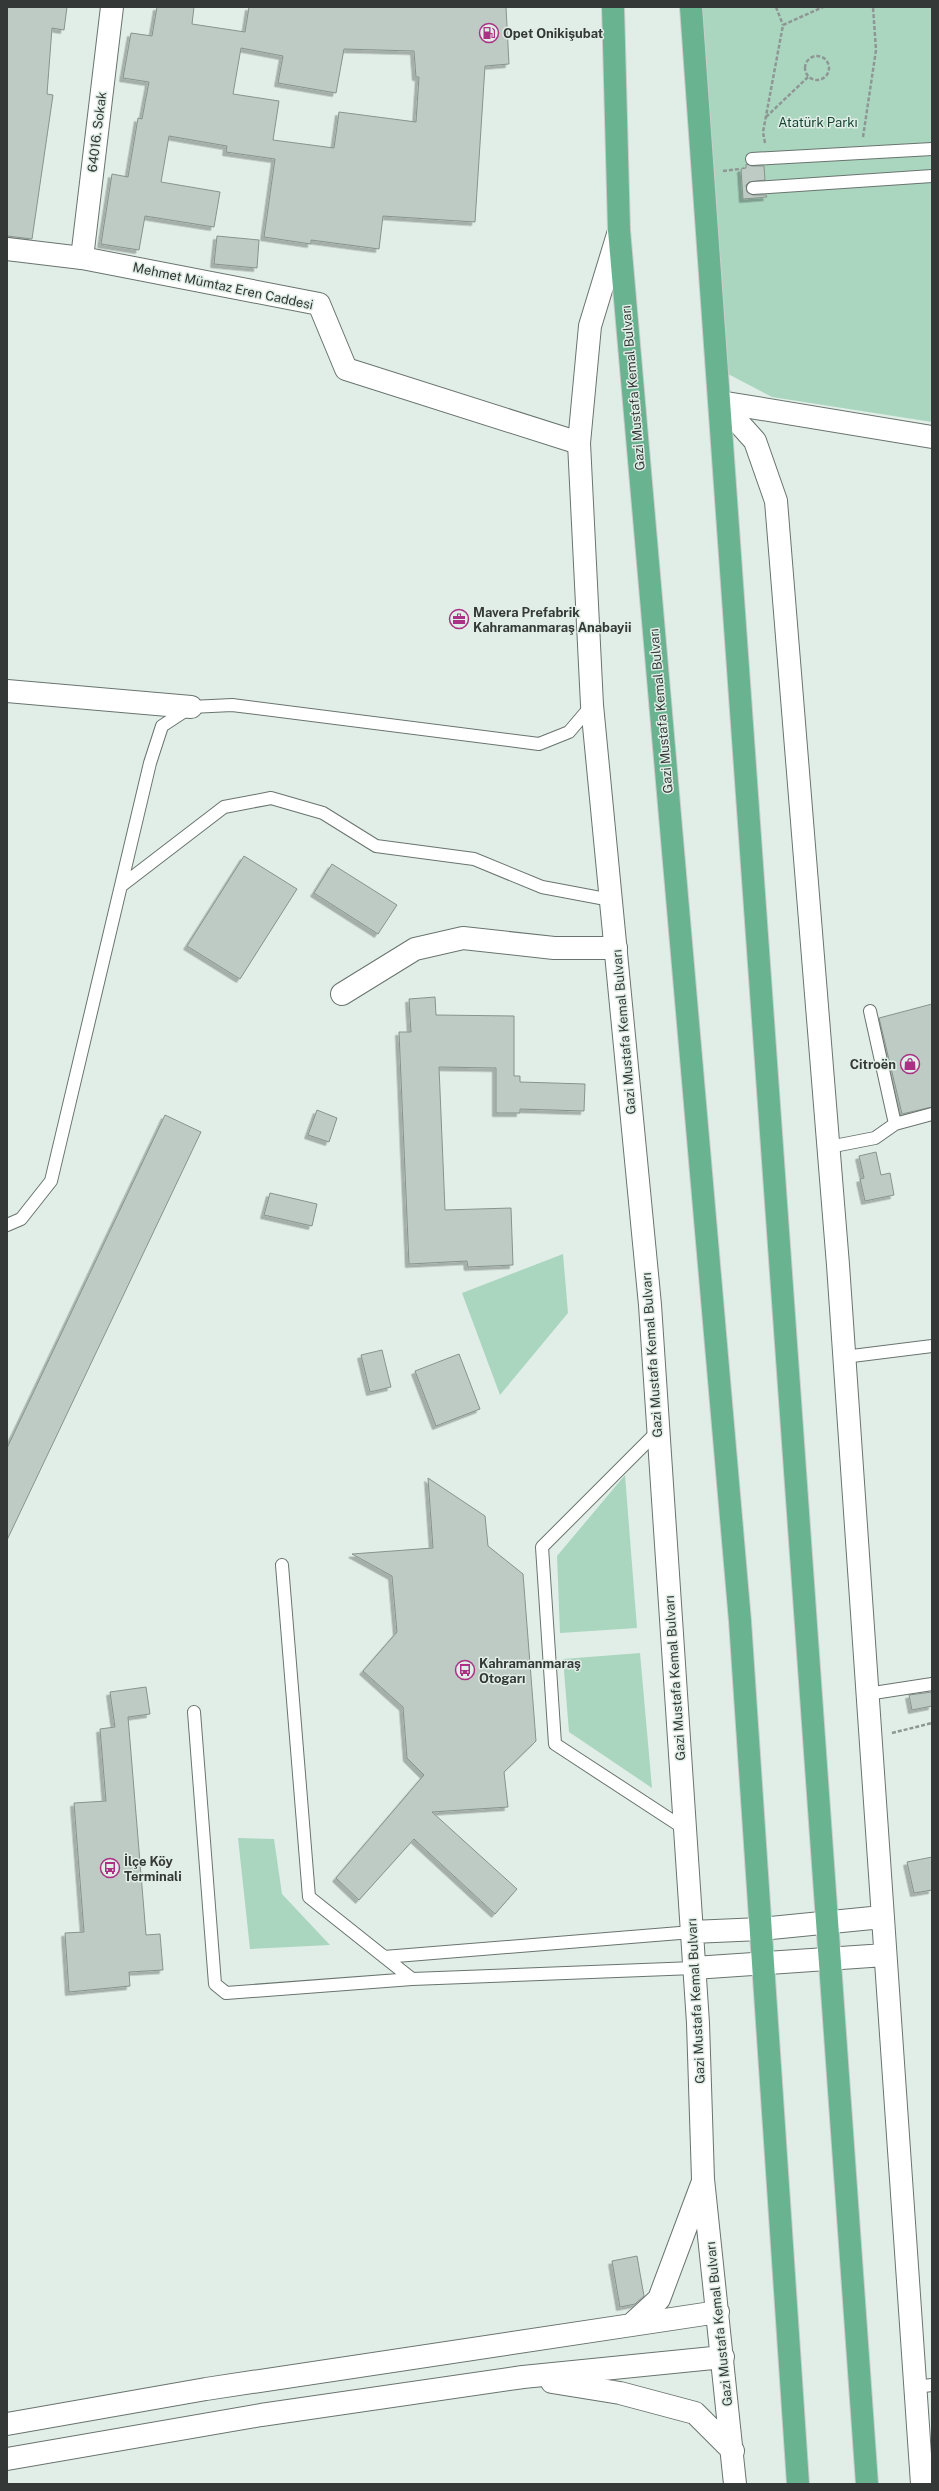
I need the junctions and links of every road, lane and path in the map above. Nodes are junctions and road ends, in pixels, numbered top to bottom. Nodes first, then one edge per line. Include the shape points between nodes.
1 (112, 7) edge
2 (691, 7) edge
3 (776, 7) edge
4 (823, 7) edge
5 (872, 7) edge
6 (612, 8) edge
7 (783, 25) junction
8 (808, 77) junction
9 (766, 117) junction
10 (932, 149) edge
11 (861, 151) junction
12 (752, 159) dead end
13 (767, 159) junction
14 (703, 174) junction
15 (932, 176) edge
16 (753, 188) dead end
17 (619, 230) junction
18 (7, 249) edge
19 (82, 258) junction
20 (720, 402) junction
21 (932, 437) edge
22 (579, 443) junction
23 (7, 691) edge
24 (592, 705) junction
25 (191, 707) junction
26 (121, 886) junction
27 (611, 900) junction
28 (616, 948) junction
29 (342, 994) dead end
30 (870, 1011) dead end
31 (932, 1114) edge
32 (895, 1124) junction
33 (829, 1147) junction
34 (7, 1225) edge
35 (932, 1346) edge
36 (844, 1357) junction
37 (658, 1432) junction
38 (282, 1565) dead end
39 (932, 1684) edge
40 (867, 1694) junction
41 (194, 1712) dead end
42 (932, 1723) edge
43 (870, 1738) junction
44 (685, 1829) junction
45 (882, 1917) junction
46 (828, 1922) junction
47 (761, 1929) junction
48 (692, 1932) junction
49 (885, 1955) junction
50 (384, 1957) junction
51 (830, 1960) junction
52 (764, 1965) junction
53 (694, 1968) junction
54 (412, 1979) junction
55 (703, 2179) junction
56 (718, 2312) junction
57 (633, 2323) junction
58 (723, 2357) junction
59 (523, 2377) junction
60 (923, 2386) edge
61 (7, 2424) edge
62 (733, 2452) junction
63 (7, 2459) edge
64 (735, 2484) edge
65 (798, 2484) edge
66 (867, 2484) edge
67 (922, 2484) edge

1 - 19 street, 64016. Sokak
2 - 14 highway
3 - 7 path
4 - 7 path
5 - 11 path via 876,50
6 - 17 highway, Gazi Mustafa Kemal Bulvarı
7 - 9 path
8 - 8 path via 815,80 826,76 829,69 827,61 820,56 809,58 804,65
8 - 9 path
9 - 13 path via 763,132
10 - 11 lane
11 - 13 lane
12 - 13 lane
13 - 14 path via 769,166
14 - 20 highway
15 - 16 lane
17 - 22 street, Gazi Mustafa Kemal Bulvarı via 590,326
17 - 47 highway, Gazi Mustafa Kemal Bulvarı via 739,1605
18 - 19 street, Mehmet Mümtaz Eren Caddesi
19 - 22 street, Mehmet Mümtaz Eren Caddesi via 319,304 346,369
20 - 21 street
20 - 33 street via 755,441 776,501
20 - 46 highway
22 - 24 street, Gazi Mustafa Kemal Bulvarı
23 - 25 street
24 - 25 lane via 569,732 539,744 232,706
24 - 27 street, Gazi Mustafa Kemal Bulvarı
25 - 26 lane via 162,726 150,763
26 - 27 lane via 224,807 272,798 323,813 376,846 474,859 542,887
26 - 34 lane via 51,1181 21,1219
27 - 28 street, Gazi Mustafa Kemal Bulvarı
28 - 29 street via 554,948 463,938 415,949
28 - 37 street, Gazi Mustafa Kemal Bulvarı via 650,1305
30 - 32 lane
31 - 32 lane
32 - 33 lane via 875,1138
33 - 36 street
35 - 36 lane
36 - 40 street
37 - 44 street, Gazi Mustafa Kemal Bulvarı
37 - 44 lane via 542,1547 555,1744
38 - 50 lane via 309,1897
39 - 40 lane
40 - 43 street
41 - 54 lane via 215,1984 226,1994
42 - 43 path
43 - 45 street
44 - 48 street, Gazi Mustafa Kemal Bulvarı
45 - 46 street
45 - 49 street
46 - 47 street
46 - 51 highway
47 - 48 street
47 - 52 highway, Gazi Mustafa Kemal Bulvarı
48 - 50 lane
48 - 53 street, Gazi Mustafa Kemal Bulvarı
49 - 51 street
49 - 60 street
50 - 54 lane
51 - 52 street
51 - 66 highway
52 - 53 street
52 - 65 highway, Gazi Mustafa Kemal Bulvarı
53 - 54 lane
53 - 55 street, Gazi Mustafa Kemal Bulvarı
55 - 56 street, Gazi Mustafa Kemal Bulvarı
55 - 57 street via 660,2299
56 - 57 street
56 - 58 street, Gazi Mustafa Kemal Bulvarı
57 - 61 street via 206,2389
58 - 59 street
58 - 62 street, Gazi Mustafa Kemal Bulvarı
59 - 62 street via 620,2393 696,2413
59 - 63 street via 261,2415
60 - 67 street
62 - 64 street, Gazi Mustafa Kemal Bulvarı

